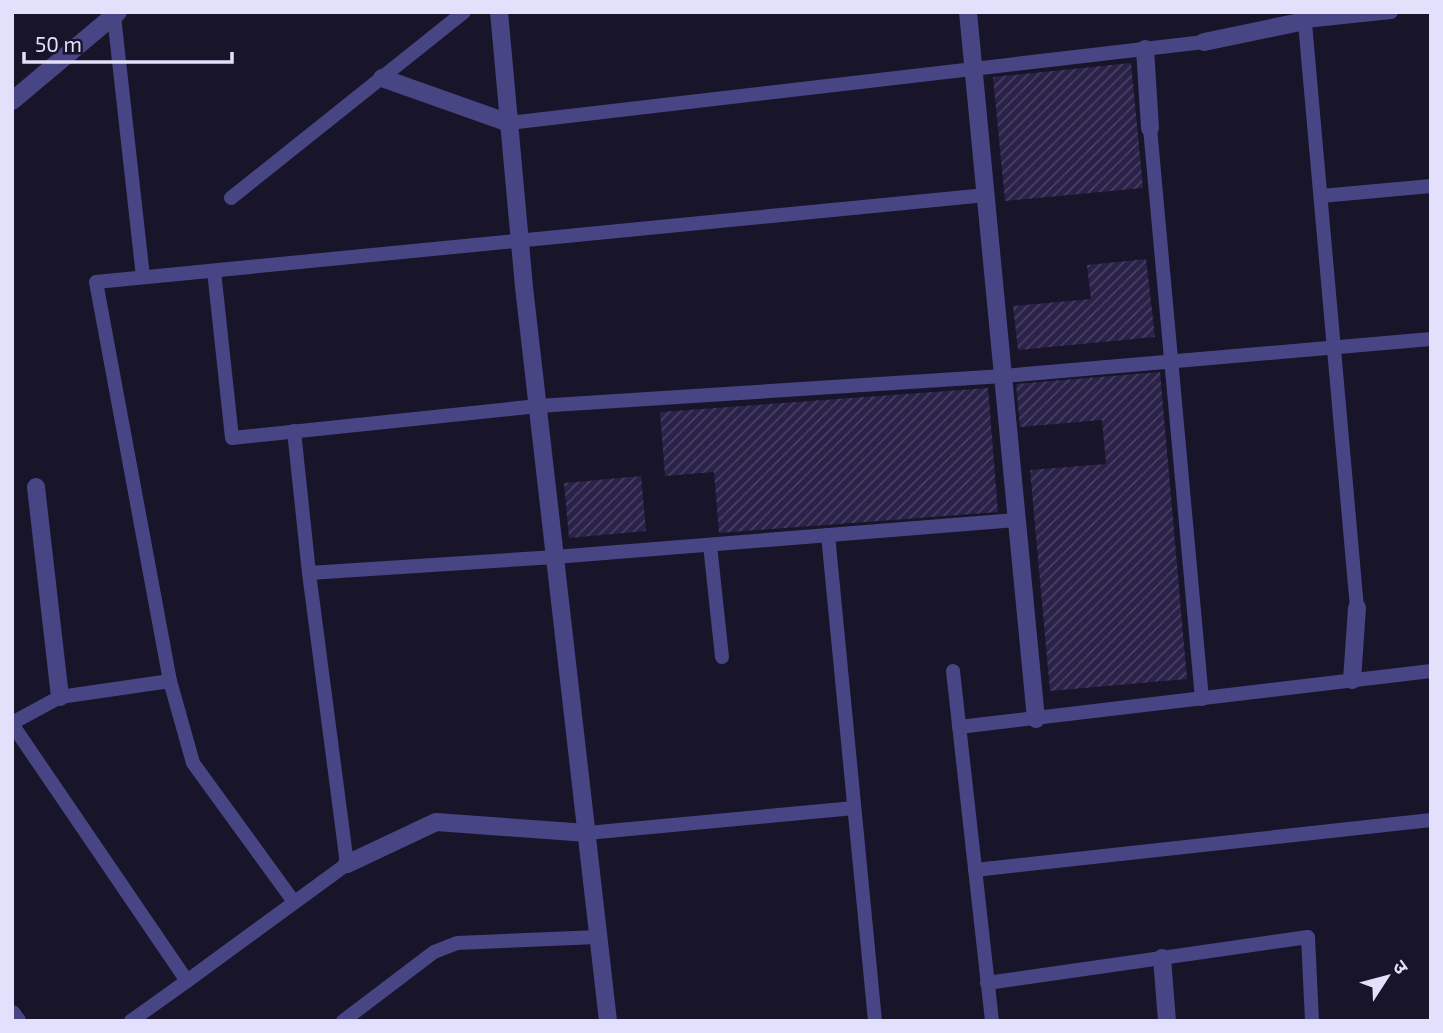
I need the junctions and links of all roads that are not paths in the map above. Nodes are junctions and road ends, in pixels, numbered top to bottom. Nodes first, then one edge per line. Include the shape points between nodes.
1 (464, 12) edge
2 (499, 12) edge
3 (968, 12) edge
4 (1391, 12) edge
5 (116, 14) edge
6 (1305, 17) edge
7 (1204, 42) joint
8 (1145, 49) junction
9 (974, 68) junction
10 (382, 78) junction
11 (12, 101) edge
12 (509, 123) junction
13 (1150, 128) joint
14 (1431, 186) edge
15 (986, 195) junction
16 (1321, 196) junction
17 (232, 198) dead end
18 (520, 242) junction
19 (214, 271) junction
20 (143, 277) junction
21 (1431, 339) edge
22 (1335, 348) junction
23 (1172, 361) junction
24 (1003, 376) junction
25 (538, 406) junction
26 (294, 431) junction
27 (36, 487) dead end
28 (1016, 520) junction
29 (828, 535) junction
30 (710, 545) junction
31 (555, 557) junction
32 (309, 573) junction
33 (1357, 608) joint
34 (722, 657) dead end
35 (953, 671) dead end
36 (1431, 671) edge
37 (1352, 680) junction
38 (170, 681) junction
39 (60, 696) junction
40 (1202, 699) junction
41 (1035, 719) junction
42 (12, 724) edge
43 (959, 727) junction
44 (854, 808) junction
45 (1430, 824) edge
46 (587, 833) junction
47 (347, 864) junction
48 (975, 870) junction
49 (295, 902) junction
50 (598, 937) junction
51 (1162, 958) junction
52 (187, 981) junction
53 (988, 983) junction
54 (12, 1014) edge
55 (17, 1021) edge
56 (131, 1021) edge
57 (343, 1021) edge
58 (608, 1021) edge
59 (875, 1021) edge
60 (992, 1021) edge
61 (1167, 1021) edge
62 (1312, 1021) edge

1 - 10 lane
2 - 12 street
3 - 9 street
4 - 6 lane
5 - 11 street
5 - 20 lane
6 - 7 street
6 - 16 lane
7 - 8 lane
8 - 9 lane
8 - 13 street
9 - 12 lane
9 - 15 street
10 - 12 street
10 - 17 lane
12 - 18 street
13 - 23 lane
14 - 16 lane
15 - 18 lane
15 - 24 street
16 - 22 lane
18 - 19 lane
18 - 25 street
19 - 20 lane
19 - 26 lane via 232,438
20 - 38 lane via 96,282
21 - 22 lane
22 - 23 lane
22 - 33 lane
23 - 24 lane
23 - 40 lane
24 - 25 lane
24 - 28 street
25 - 26 lane
25 - 31 street
26 - 32 lane
27 - 39 street
28 - 29 lane
28 - 41 street
29 - 30 lane
29 - 44 lane
30 - 31 lane
30 - 34 lane
31 - 32 lane
31 - 46 street
32 - 47 lane
33 - 37 street
35 - 43 lane
36 - 37 lane
37 - 40 lane
38 - 39 lane
38 - 49 lane via 193,764
39 - 42 lane
40 - 41 lane
41 - 43 lane
42 - 52 lane
43 - 48 lane
44 - 46 lane
44 - 59 lane
45 - 48 lane
46 - 47 street via 436,822
46 - 50 street
47 - 49 lane
48 - 53 lane
49 - 52 lane
50 - 57 lane via 457,943 434,952
50 - 58 street
51 - 53 lane
51 - 61 street
51 - 62 lane via 1308,937
52 - 56 lane
53 - 60 lane
54 - 55 street

